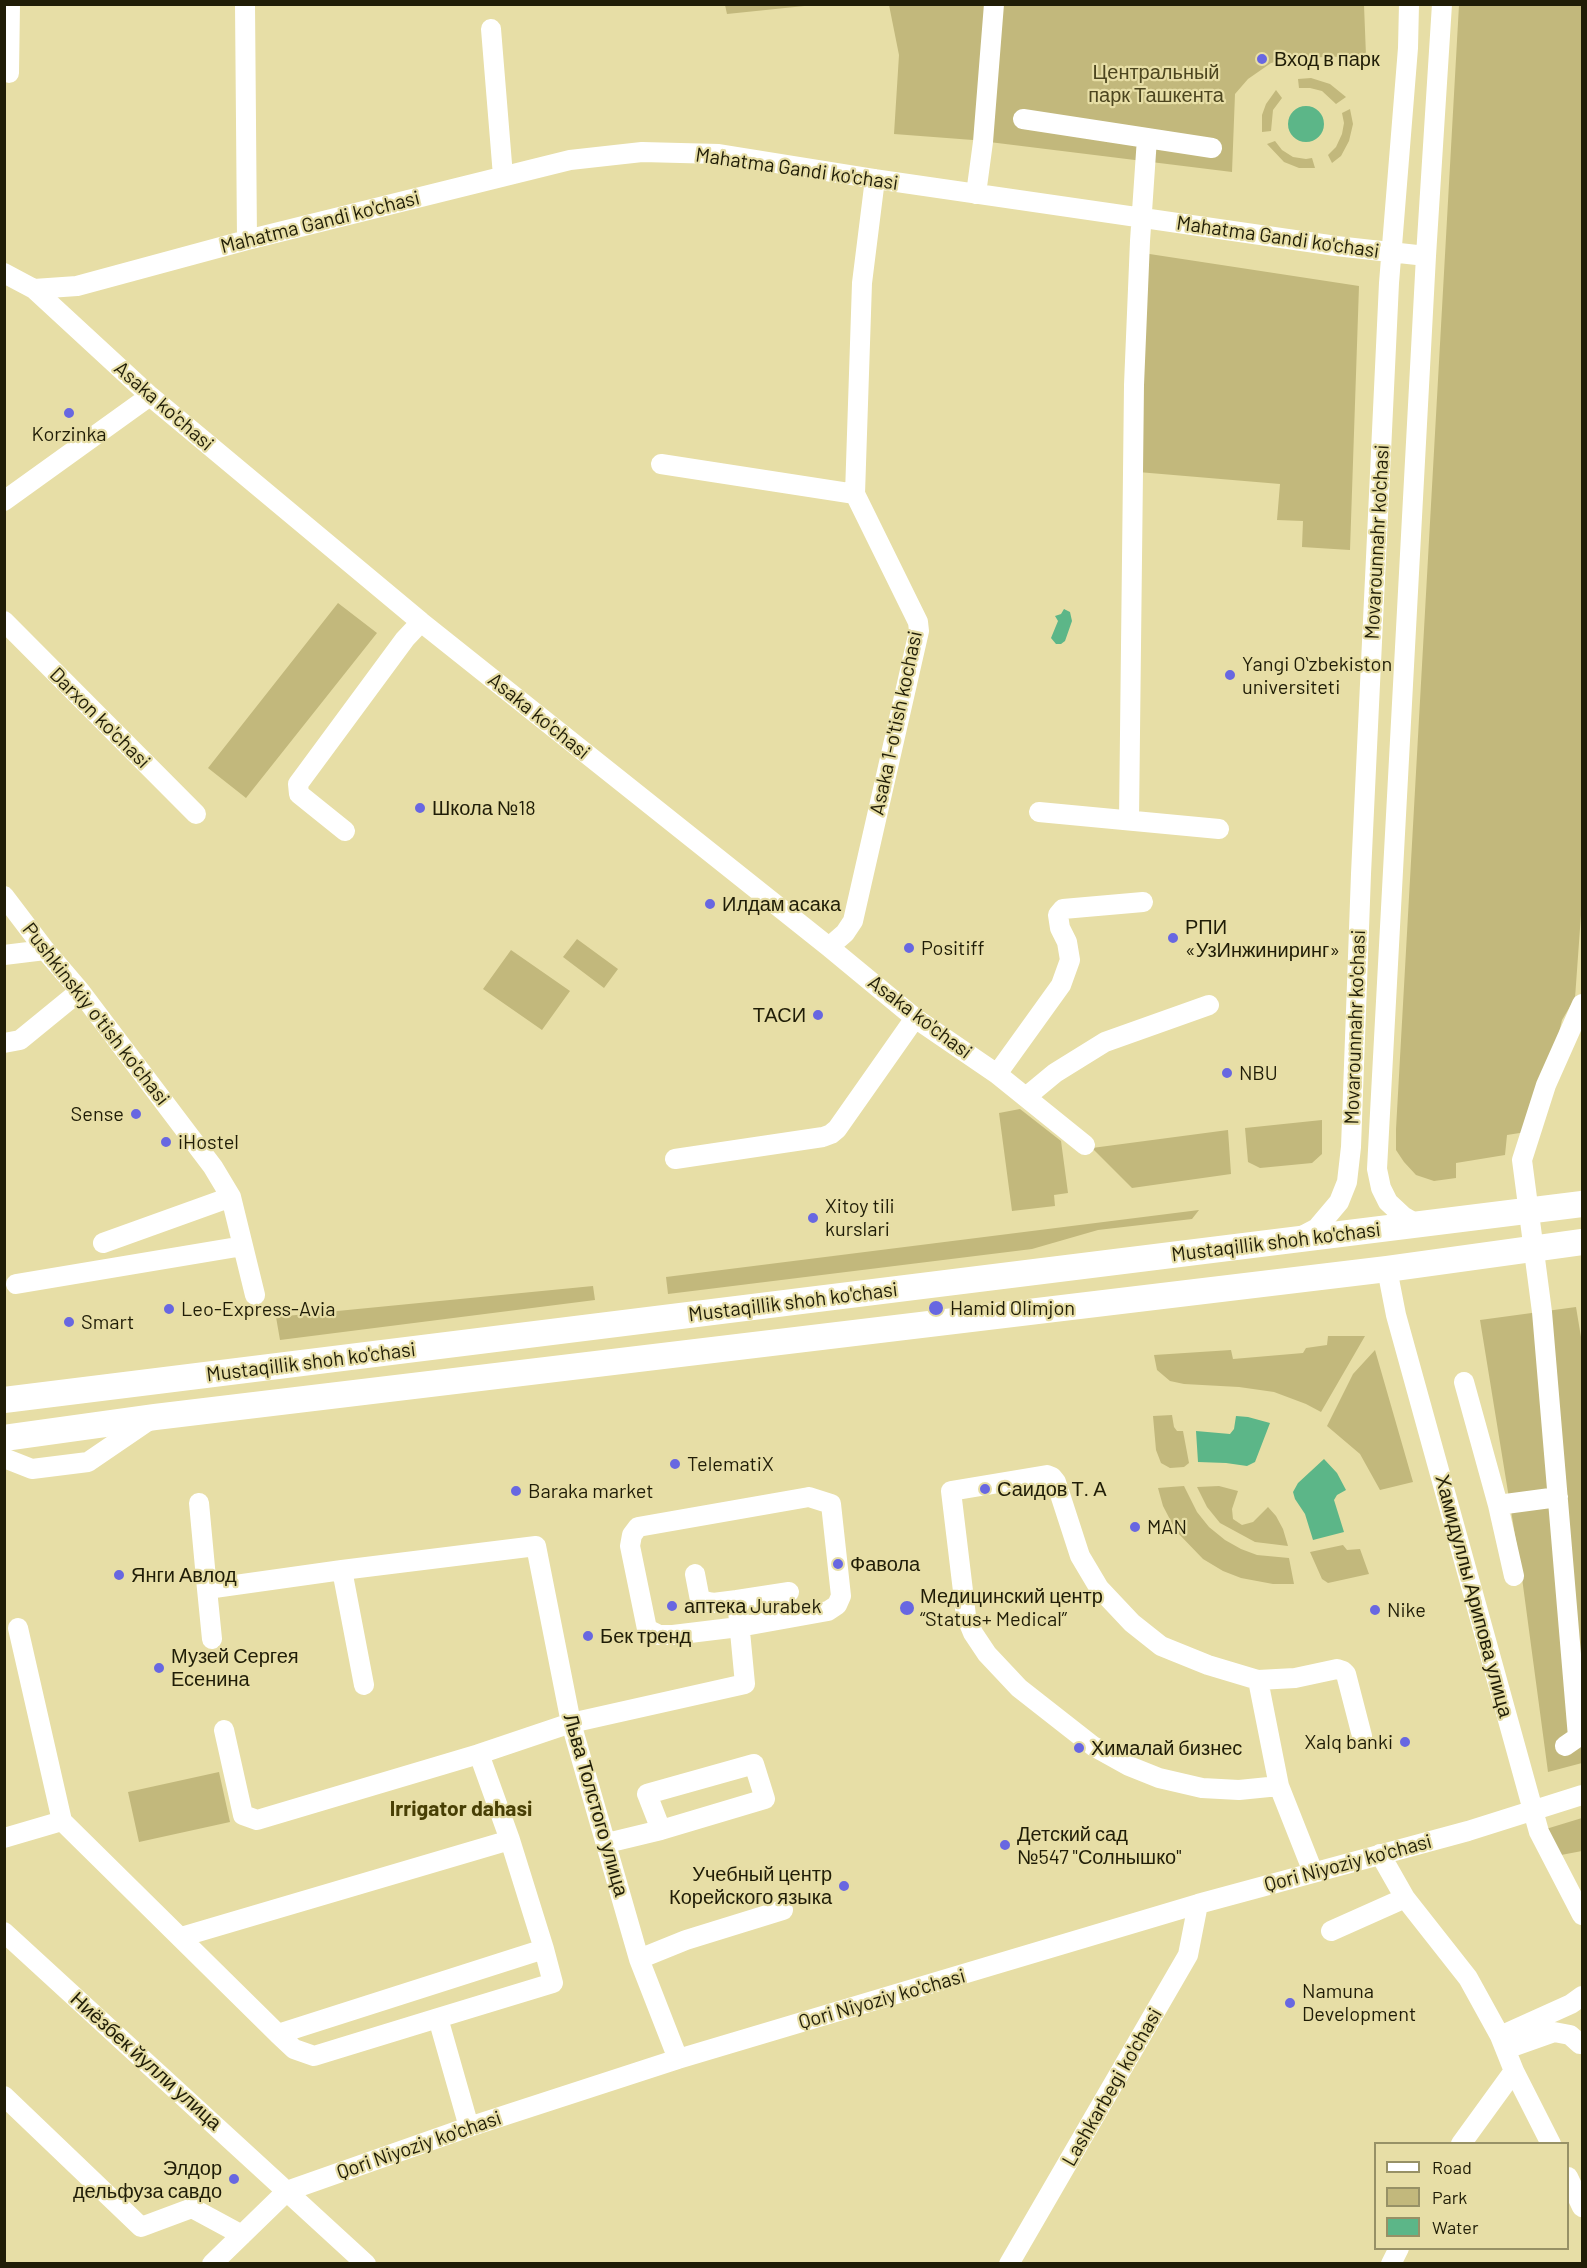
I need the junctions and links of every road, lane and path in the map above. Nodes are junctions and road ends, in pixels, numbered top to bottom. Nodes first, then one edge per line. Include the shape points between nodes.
1 (10, 4) edge
2 (246, 4) edge
3 (994, 4) edge
4 (1409, 4) edge
5 (1442, 4) edge
6 (491, 28) dead end
7 (9, 73) dead end
8 (1023, 120) dead end
9 (1147, 138) junction
10 (1212, 148) dead end
11 (503, 176) junction
12 (874, 179) junction
13 (976, 194) junction
14 (1141, 218) junction
15 (247, 240) junction
16 (1391, 252) junction
17 (1426, 256) junction
18 (4, 273) edge
19 (34, 289) junction
20 (150, 396) junction
21 (661, 464) dead end
22 (8, 491) edge
23 (855, 494) junction
24 (4, 621) edge
25 (421, 622) junction
26 (1039, 812) dead end
27 (196, 814) dead end
28 (1129, 820) junction
29 (1219, 829) dead end
30 (345, 831) dead end
31 (4, 896) edge
32 (1143, 902) dead end
33 (829, 947) junction
34 (45, 950) junction
35 (4, 955) edge
36 (80, 991) junction
37 (1582, 1004) edge
38 (1209, 1005) dead end
39 (915, 1018) junction
40 (4, 1043) edge
41 (997, 1074) junction
42 (1026, 1097) junction
43 (1085, 1145) dead end
44 (675, 1159) dead end
45 (231, 1197) junction
46 (1582, 1204) edge
47 (1420, 1226) junction
48 (1298, 1238) junction
49 (1582, 1242) edge
50 (104, 1243) dead end
51 (243, 1246) junction
52 (1388, 1269) junction
53 (16, 1284) dead end
54 (255, 1295) dead end
55 (1464, 1382) dead end
56 (4, 1400) edge
57 (155, 1417) junction
58 (4, 1438) edge
59 (4, 1458) edge
60 (1558, 1497) junction
61 (199, 1503) dead end
62 (1498, 1505) junction
63 (342, 1570) junction
64 (696, 1574) dead end
65 (1514, 1576) dead end
66 (207, 1589) junction
67 (789, 1592) dead end
68 (737, 1600) junction
69 (739, 1627) junction
70 (18, 1629) dead end
71 (212, 1639) dead end
72 (1258, 1680) junction
73 (364, 1685) dead end
74 (571, 1723) junction
75 (224, 1730) dead end
76 (1362, 1736) dead end
77 (1565, 1746) dead end
78 (479, 1754) junction
79 (1279, 1786) junction
80 (1582, 1795) edge
81 (1534, 1809) junction
82 (62, 1821) junction
83 (661, 1830) junction
84 (4, 1838) edge
85 (510, 1840) junction
86 (607, 1843) junction
87 (1380, 1854) junction
88 (1313, 1872) junction
89 (1404, 1898) junction
90 (1198, 1904) junction
91 (783, 1910) dead end
92 (1582, 1915) edge
93 (1331, 1930) dead end
94 (4, 1932) edge
95 (181, 1937) junction
96 (544, 1949) junction
97 (639, 1959) junction
98 (1582, 1996) edge
99 (438, 2018) junction
100 (278, 2034) junction
101 (1503, 2042) junction
102 (1581, 2044) dead end
103 (678, 2059) junction
104 (1514, 2071) junction
105 (4, 2096) edge
106 (469, 2127) junction
107 (1462, 2142) edge
108 (1550, 2142) edge
109 (1569, 2179) edge
110 (287, 2191) junction
111 (1582, 2207) edge
112 (242, 2235) junction
113 (1398, 2250) edge
114 (212, 2264) edge
115 (366, 2264) edge
116 (1009, 2264) edge
117 (1390, 2264) edge

1 - 7 street
2 - 15 street
3 - 13 street
4 - 16 street, Movarounnahr ko'chasi
5 - 17 street, Movarounnahr ko'chasi
6 - 11 street
8 - 9 street
9 - 10 street
9 - 14 street
11 - 12 street, Mahatma Gandi ko'chasi via 570,160 642,152 719,154
11 - 15 street, Mahatma Gandi ko'chasi
12 - 13 street, Mahatma Gandi ko'chasi
12 - 23 street, Asaka 1-o'tish kochasi via 862,283
13 - 14 street, Mahatma Gandi ko'chasi
14 - 16 street, Mahatma Gandi ko'chasi
14 - 28 street via 1134,385
15 - 19 street, Mahatma Gandi ko'chasi via 77,286
16 - 17 street, Mahatma Gandi ko'chasi
16 - 48 street, Movarounnahr ko'chasi via 1360,874 1351,1147 1347,1182 1339,1203 1317,1228
17 - 47 street, Movarounnahr ko'chasi via 1377,1169 1388,1202
18 - 19 street, Asaka ko'chasi
19 - 20 street, Asaka ko'chasi
20 - 22 street
20 - 25 street, Asaka ko'chasi
21 - 23 street
23 - 33 street, Asaka 1-o'tish kochasi via 919,631 853,921
24 - 27 street, Darxon ko'chasi
25 - 30 street via 298,784 299,794
25 - 33 street, Asaka ko'chasi
26 - 28 street
28 - 29 street
31 - 34 street, Pushkinskiy o'tish ko'chasi
32 - 41 street via 1063,909 1058,915 1070,960 1061,985
33 - 39 street, Asaka ko'chasi
34 - 35 street
34 - 36 street, Pushkinskiy o'tish ko'chasi
36 - 40 street via 20,1040
36 - 45 street, Pushkinskiy o'tish ko'chasi via 213,1167
37 - 60 street via 1546,1085 1522,1160 1542,1312
38 - 42 street via 1105,1042 1055,1073
39 - 41 street, Asaka ko'chasi
39 - 44 street via 831,1134
41 - 42 street, Asaka ko'chasi
42 - 43 street, Asaka ko'chasi
45 - 50 street
45 - 51 street, Pushkinskiy o'tish ko'chasi
46 - 47 main road, Mustaqillik shoh ko'chasi
47 - 48 main road, Mustaqillik shoh ko'chasi
48 - 56 main road, Mustaqillik shoh ko'chasi
49 - 52 main road, Mustaqillik shoh ko'chasi
51 - 53 street
51 - 54 street, Pushkinskiy o'tish ko'chasi
52 - 57 main road, Mustaqillik shoh ko'chasi
52 - 81 street, Хамидуллы Арипова улица via 1396,1315
55 - 62 street
57 - 58 main road, Mustaqillik shoh ko'chasi
57 - 59 street via 88,1462 32,1469
60 - 62 street
60 - 77 street via 1578,1737
61 - 66 street
62 - 65 street
63 - 66 street
63 - 73 street
63 - 74 street, Льва Толстого улица via 536,1546
64 - 68 street via 700,1600
66 - 71 street
67 - 68 street
68 - 69 street
69 - 69 street via 673,1635 659,1635 647,1629 630,1546 632,1535 638,1527 809,1497 831,1504 841,1596 837,1605 828,1611
69 - 74 street via 745,1684
70 - 82 street
72 - 76 street via 1343,1671
72 - 79 street
72 - 79 street via 1161,1646 1132,1623 1099,1588 1080,1556 1052,1477 951,1491 966,1616 987,1654 1019,1688 1080,1737 1151,1775 1202,1788
74 - 78 street
74 - 86 street, Льва Толстого улица
75 - 78 street via 243,1815 257,1820
78 - 85 street
79 - 88 street
80 - 81 street, Qori Niyoziy ko'chasi
81 - 87 street, Qori Niyoziy ko'chasi
81 - 92 street, Хамидуллы Арипова улица via 1539,1832
82 - 84 street
82 - 95 street
83 - 83 street via 647,1794 754,1764 765,1799
83 - 86 street
85 - 95 street
85 - 96 street
86 - 97 street, Льва Толстого улица
87 - 88 street, Qori Niyoziy ko'chasi
87 - 89 street
88 - 90 street, Qori Niyoziy ko'chasi
89 - 93 street
89 - 101 street via 1468,1978
90 - 103 street, Qori Niyoziy ko'chasi
90 - 116 street, Lashkarbegi ko'chasi via 1188,1955
91 - 97 street
94 - 110 street, Ниёзбек йулли улица
95 - 100 street
96 - 99 street via 553,1983
96 - 100 street
97 - 103 street, Льва Толстого улица
98 - 101 street
99 - 100 street via 314,2056 294,2049
99 - 106 street
101 - 102 street via 1554,2032 1570,2035
101 - 104 street
103 - 106 street, Qori Niyoziy ko'chasi
104 - 107 street
104 - 108 street
105 - 112 street via 141,2227 192,2208
106 - 110 street, Qori Niyoziy ko'chasi
109 - 111 street
110 - 112 street, Qori Niyoziy ko'chasi
110 - 115 street, Ниёзбек йулли улица
112 - 114 street, Qori Niyoziy ko'chasi
113 - 117 street

